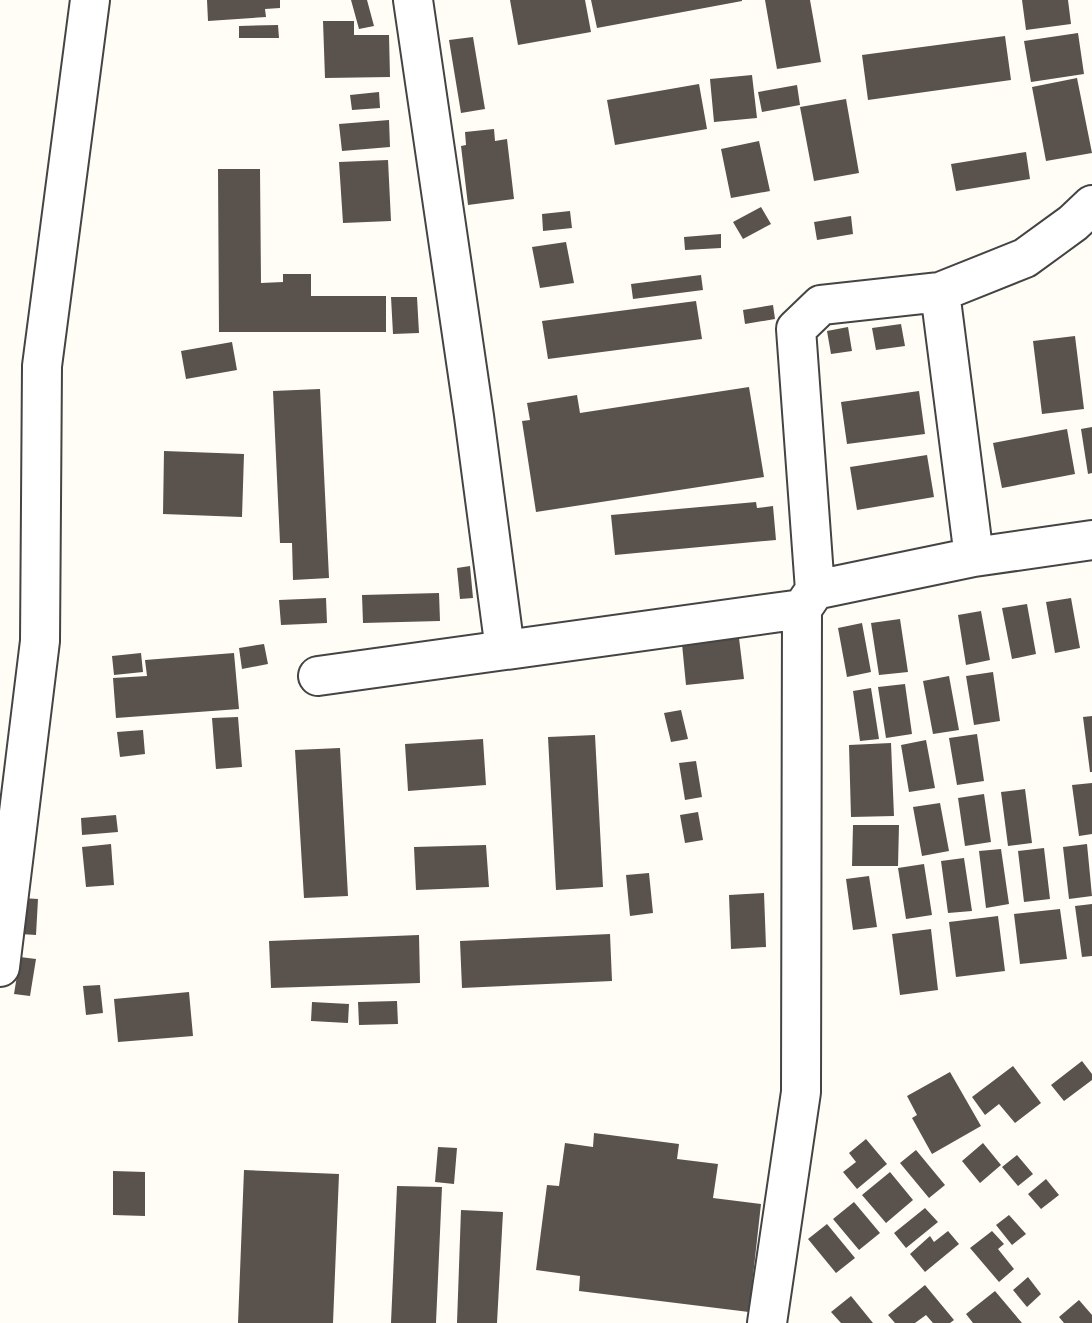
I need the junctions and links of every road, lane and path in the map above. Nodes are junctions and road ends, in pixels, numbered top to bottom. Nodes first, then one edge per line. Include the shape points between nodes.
1 (90, 0) edge
2 (413, 0) edge
3 (1092, 205) edge
4 (940, 292) junction
5 (1092, 540) edge
6 (974, 558) junction
7 (808, 599) junction
8 (505, 650) junction
9 (318, 676) dead end
10 (0, 967) edge
11 (767, 1323) edge

1 - 10 lane via 42,366 40,641
2 - 8 lane
3 - 4 lane via 1025,258
4 - 6 lane
4 - 7 lane via 821,305 796,328
5 - 6 lane
6 - 7 lane
7 - 8 lane
7 - 11 lane via 801,1092
8 - 9 lane

